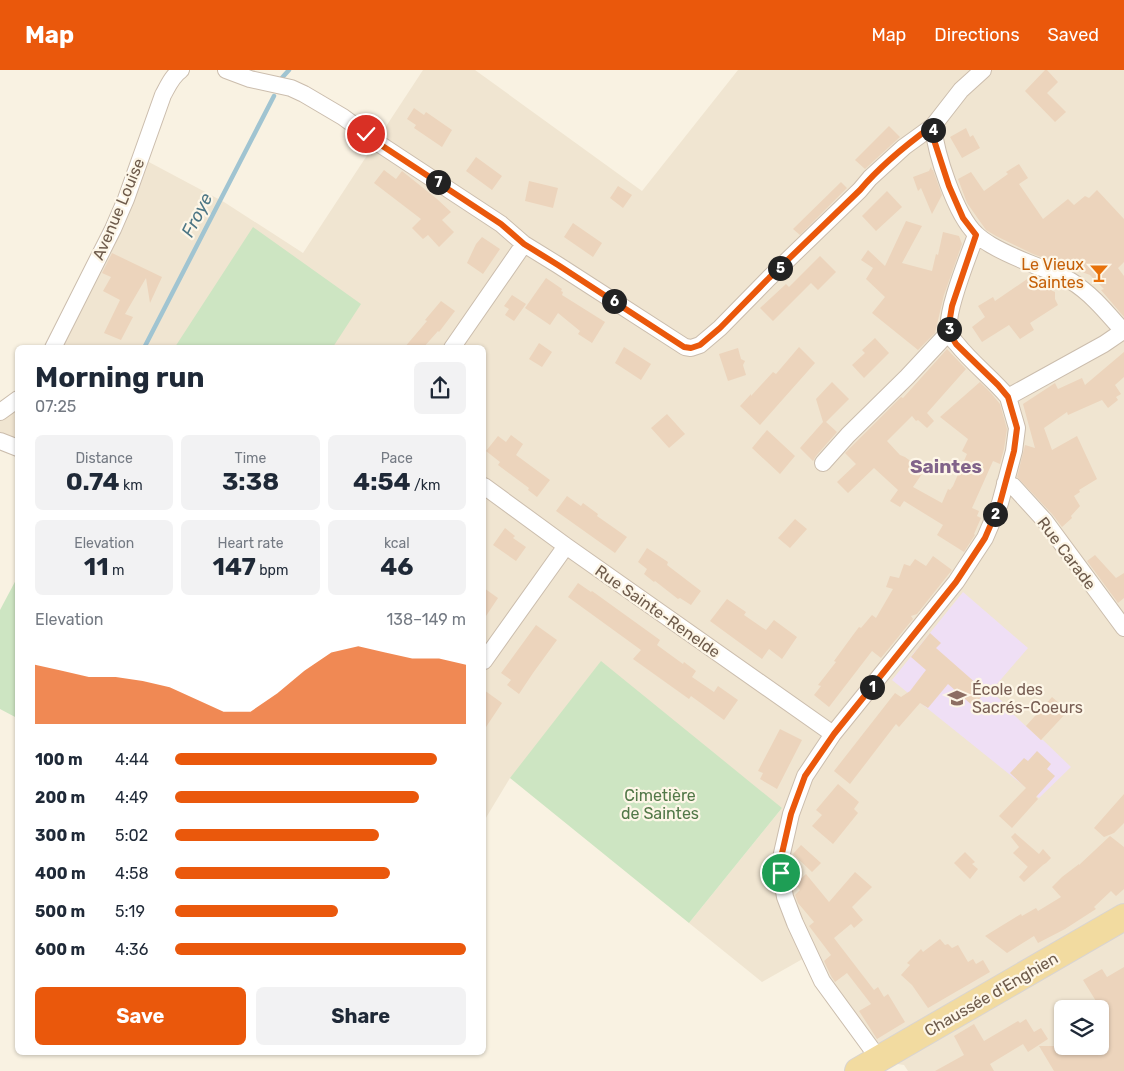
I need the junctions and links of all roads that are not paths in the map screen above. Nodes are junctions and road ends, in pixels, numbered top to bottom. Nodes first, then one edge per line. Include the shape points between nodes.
1 (181, 70) edge
2 (226, 70) edge
3 (983, 70) edge
4 (932, 126) junction
5 (976, 235) junction
6 (524, 244) junction
7 (1124, 331) edge
8 (949, 332) junction
9 (55, 345) edge
10 (454, 345) edge
11 (1008, 397) junction
12 (15, 401) edge
13 (0, 412) edge
14 (0, 441) edge
15 (15, 447) edge
16 (823, 463) dead end
17 (1005, 483) junction
18 (486, 487) edge
19 (566, 546) junction
20 (1124, 628) edge
21 (486, 658) edge
22 (834, 734) junction
23 (1124, 917) edge
24 (868, 1065) edge

1 - 9 street, Avenue Louise via 163,95 126,199
2 - 6 street via 291,88 312,98 501,224
3 - 4 street via 961,90
4 - 5 street via 949,186 963,218
4 - 6 street via 870,178 720,328 700,345 691,348 684,347
5 - 7 street via 1070,280 1086,291
5 - 8 street via 952,306
6 - 10 street
7 - 11 street
8 - 11 street via 956,344
8 - 16 street
11 - 17 street via 1017,428
12 - 13 street
14 - 15 street
17 - 20 street, Rue Carade via 1013,486 1045,521
17 - 22 street via 985,538 956,582
18 - 19 street, Rue Sainte-Renelde
19 - 21 street
19 - 22 street, Rue Sainte-Renelde
22 - 24 street via 805,776 791,814 780,862 781,873 785,897 795,923 822,981
23 - 24 main road, Chaussée d'Enghien

